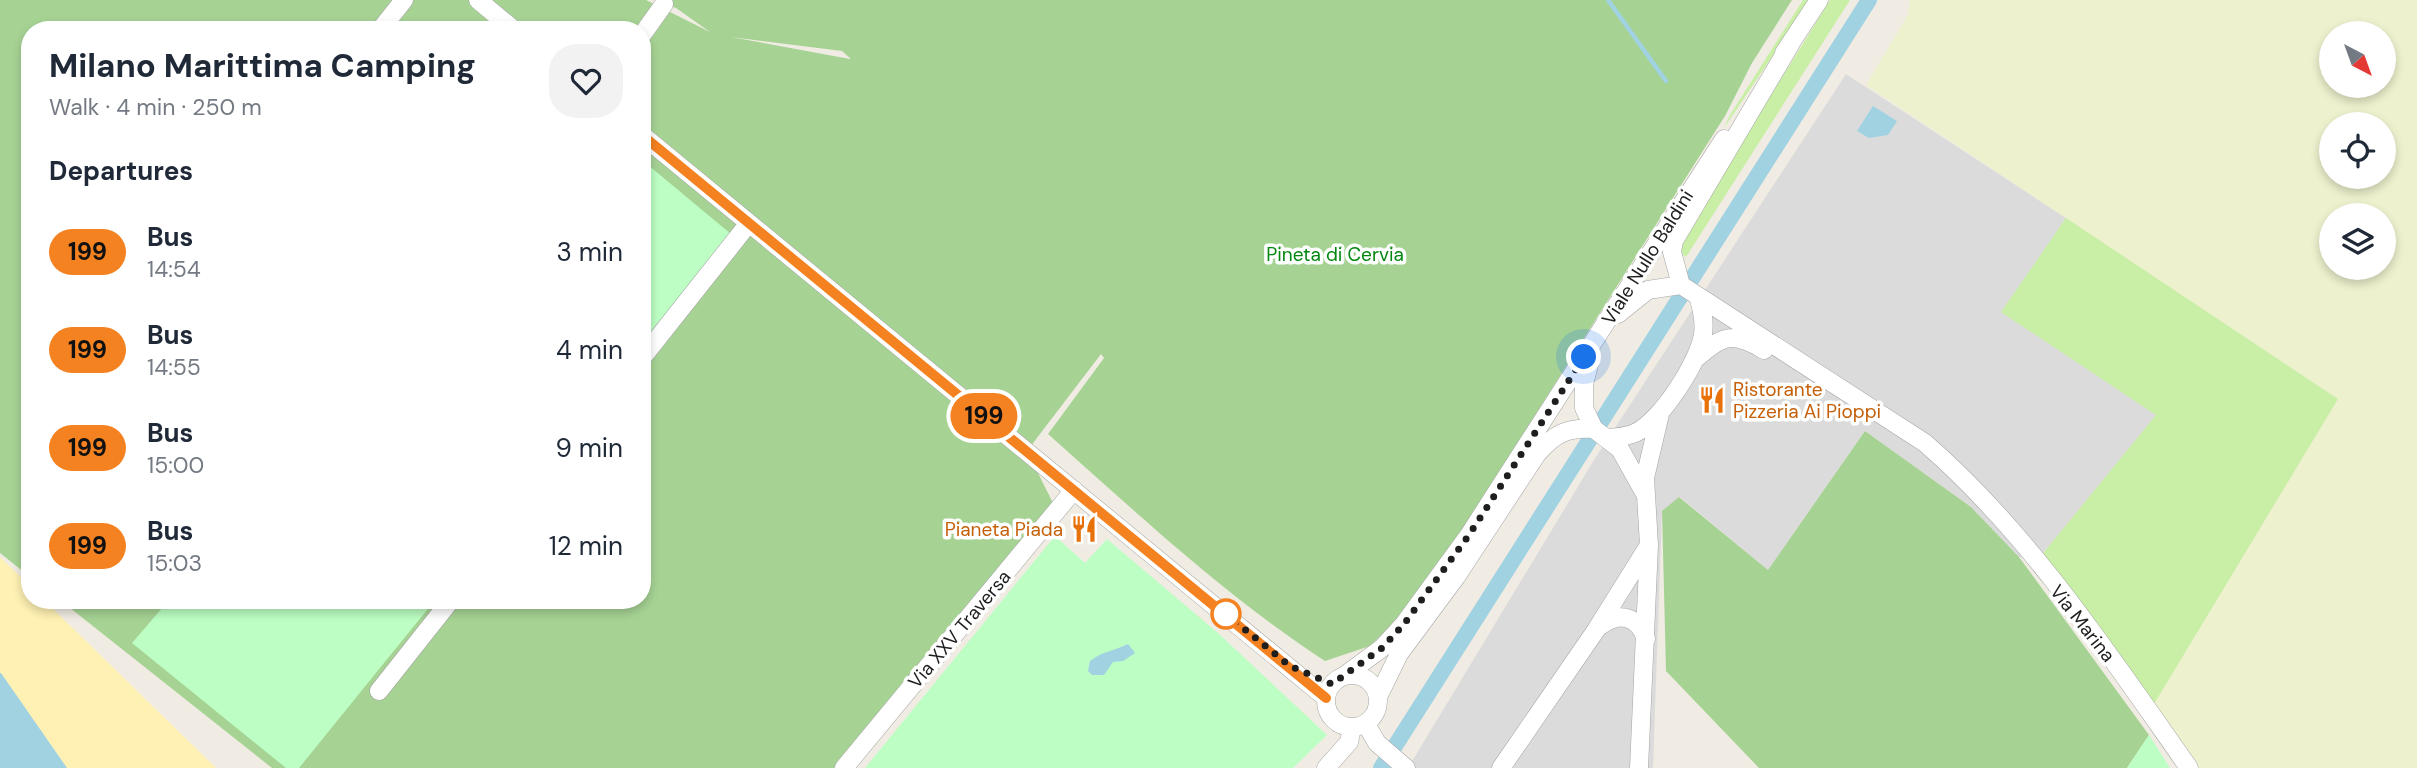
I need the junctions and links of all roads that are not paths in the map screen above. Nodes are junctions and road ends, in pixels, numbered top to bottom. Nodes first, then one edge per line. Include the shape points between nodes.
1 (404, 0) edge
2 (478, 0) edge
3 (1819, 0) edge
4 (664, 4) dead end
5 (387, 21) edge
6 (503, 21) edge
7 (651, 23) edge
8 (1790, 45) junction
9 (651, 142) edge
10 (749, 223) junction
11 (1681, 285) junction
12 (1698, 296) junction
13 (1599, 334) junction
14 (651, 347) edge
15 (1694, 359) junction
16 (1660, 414) junction
17 (1601, 433) junction
18 (1969, 484) junction
19 (1074, 490) junction
20 (1644, 492) junction
21 (1649, 545) junction
22 (444, 609) edge
23 (1596, 630) junction
24 (1647, 642) junction
25 (1334, 686) junction
26 (379, 691) dead end
27 (1378, 697) junction
28 (1359, 726) junction
29 (844, 768) edge
30 (1326, 768) edge
31 (1406, 768) edge
32 (1501, 768) edge
33 (1639, 768) edge
34 (2189, 768) edge

1 - 5 street
2 - 6 street
3 - 8 street, Viale Nullo Baldini
4 - 7 street
8 - 11 street via 1674,242 1672,252
8 - 13 street, Viale Nullo Baldini via 1692,184
9 - 10 street
10 - 14 street
10 - 19 street
11 - 12 street
11 - 13 street via 1656,287 1640,295
12 - 15 street via 1704,327
12 - 18 street, Via Marina via 1925,443
13 - 17 street via 1583,397 1584,408
13 - 25 street, Viale Nullo Baldini via 1469,535 1404,624
15 - 16 street
15 - 18 street, Via Marina via 1726,338 1745,338
16 - 17 street via 1636,432
16 - 20 street via 1647,459
17 - 20 street via 1630,464
17 - 27 street via 1563,432 1551,437 1399,654
18 - 34 street, Via Marina via 2003,519 2106,650
19 - 25 street via 1290,666
19 - 29 street, Via XXV Traversa
20 - 21 street
21 - 23 street
21 - 24 street
22 - 26 street
23 - 24 street via 1614,617 1627,617 1640,626
23 - 32 street
24 - 33 street
25 - 27 street via 1362,677
25 - 28 street via 1329,715 1335,722
27 - 28 street via 1376,712
28 - 30 street
28 - 31 street

